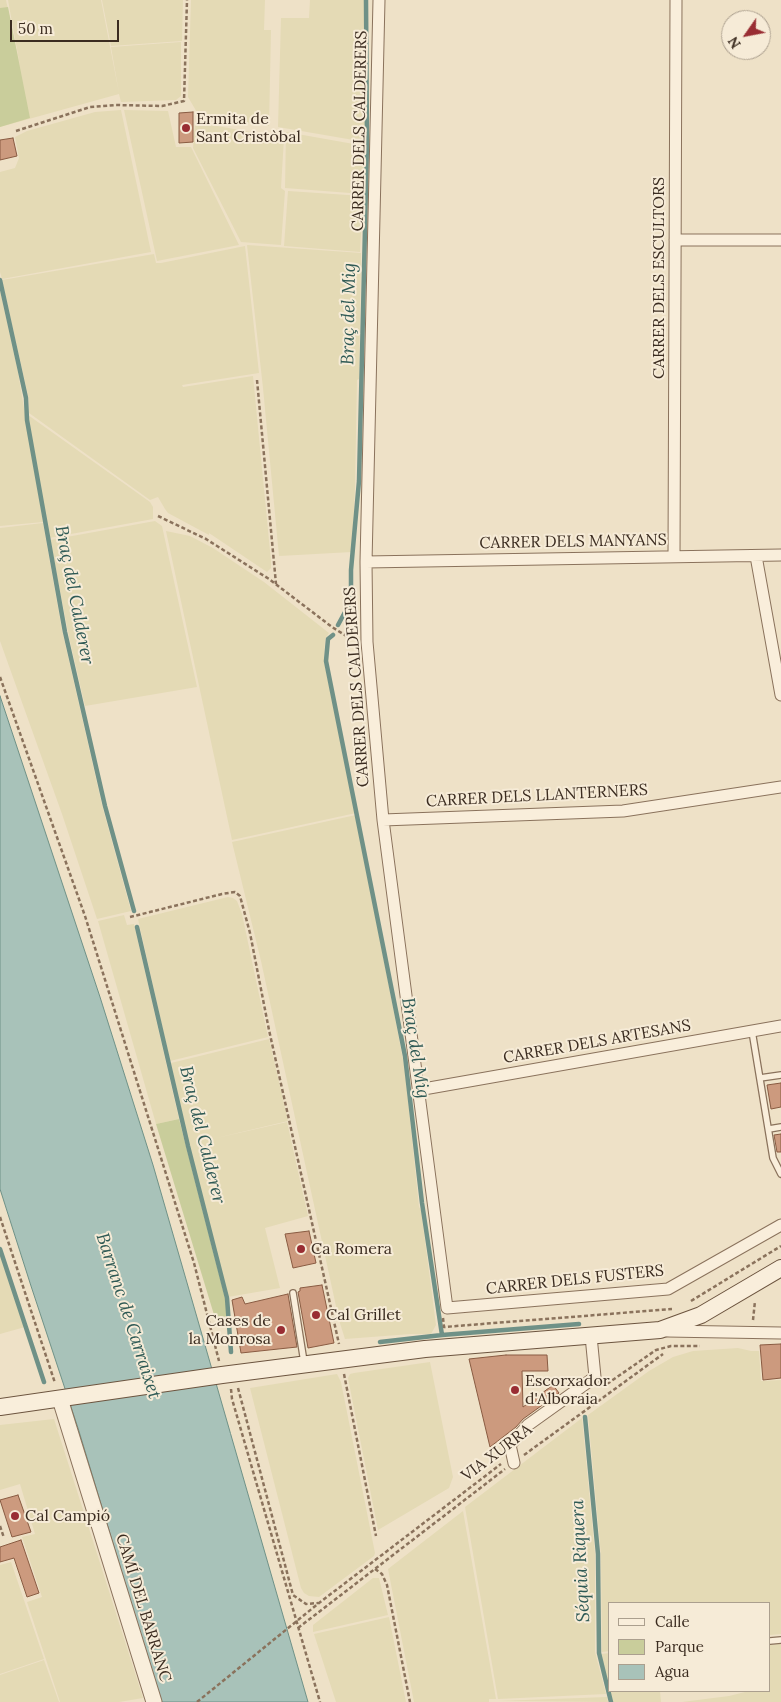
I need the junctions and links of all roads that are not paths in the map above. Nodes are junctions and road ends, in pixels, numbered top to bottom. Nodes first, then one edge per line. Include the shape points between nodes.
1 (379, 0) edge
2 (676, 0) edge
3 (675, 240) junction
4 (781, 240) edge
5 (781, 555) edge
6 (756, 556) junction
7 (674, 557) junction
8 (366, 562) junction
9 (781, 695) edge
10 (781, 787) edge
11 (383, 820) junction
12 (781, 1026) edge
13 (752, 1031) junction
14 (781, 1075) edge
15 (760, 1078) junction
16 (418, 1090) junction
17 (781, 1127) edge
18 (768, 1129) junction
19 (781, 1172) edge
20 (781, 1225) edge
21 (781, 1268) edge
22 (292, 1293) dead end
23 (447, 1308) joint
24 (660, 1330) junction
25 (781, 1333) edge
26 (591, 1336) junction
27 (304, 1364) junction
28 (63, 1402) junction
29 (0, 1407) edge
30 (513, 1459) road end
31 (154, 1702) edge

1 - 8 street, CARRER DELS CALDERERS
2 - 3 street, CARRER DELS ESCULTORS
3 - 4 street
3 - 7 street, CARRER DELS ESCULTORS
5 - 6 street, CARRER DELS MANYANS
6 - 7 street, CARRER DELS MANYANS
6 - 9 street
7 - 8 street, CARRER DELS MANYANS
8 - 11 street, CARRER DELS CALDERERS via 367,642
10 - 11 street, CARRER DELS LLANTERNERS via 623,811
11 - 16 street, CARRER DELS CALDERERS
12 - 13 street, CARRER DELS ARTESANS
13 - 15 lane
13 - 16 street, CARRER DELS ARTESANS
14 - 15 lane
15 - 18 lane
16 - 23 street, CARRER DELS CALDERERS
17 - 18 lane
18 - 19 lane via 773,1158
20 - 23 street, CARRER DELS FUSTERS via 668,1289
21 - 24 main road via 701,1315
22 - 27 lane
24 - 25 street
24 - 26 main road
26 - 27 main road via 425,1349
26 - 30 street via 596,1377 528,1426 510,1445
27 - 28 main road via 224,1381
28 - 29 main road
28 - 31 street, CAMÍ DEL BARRANC

